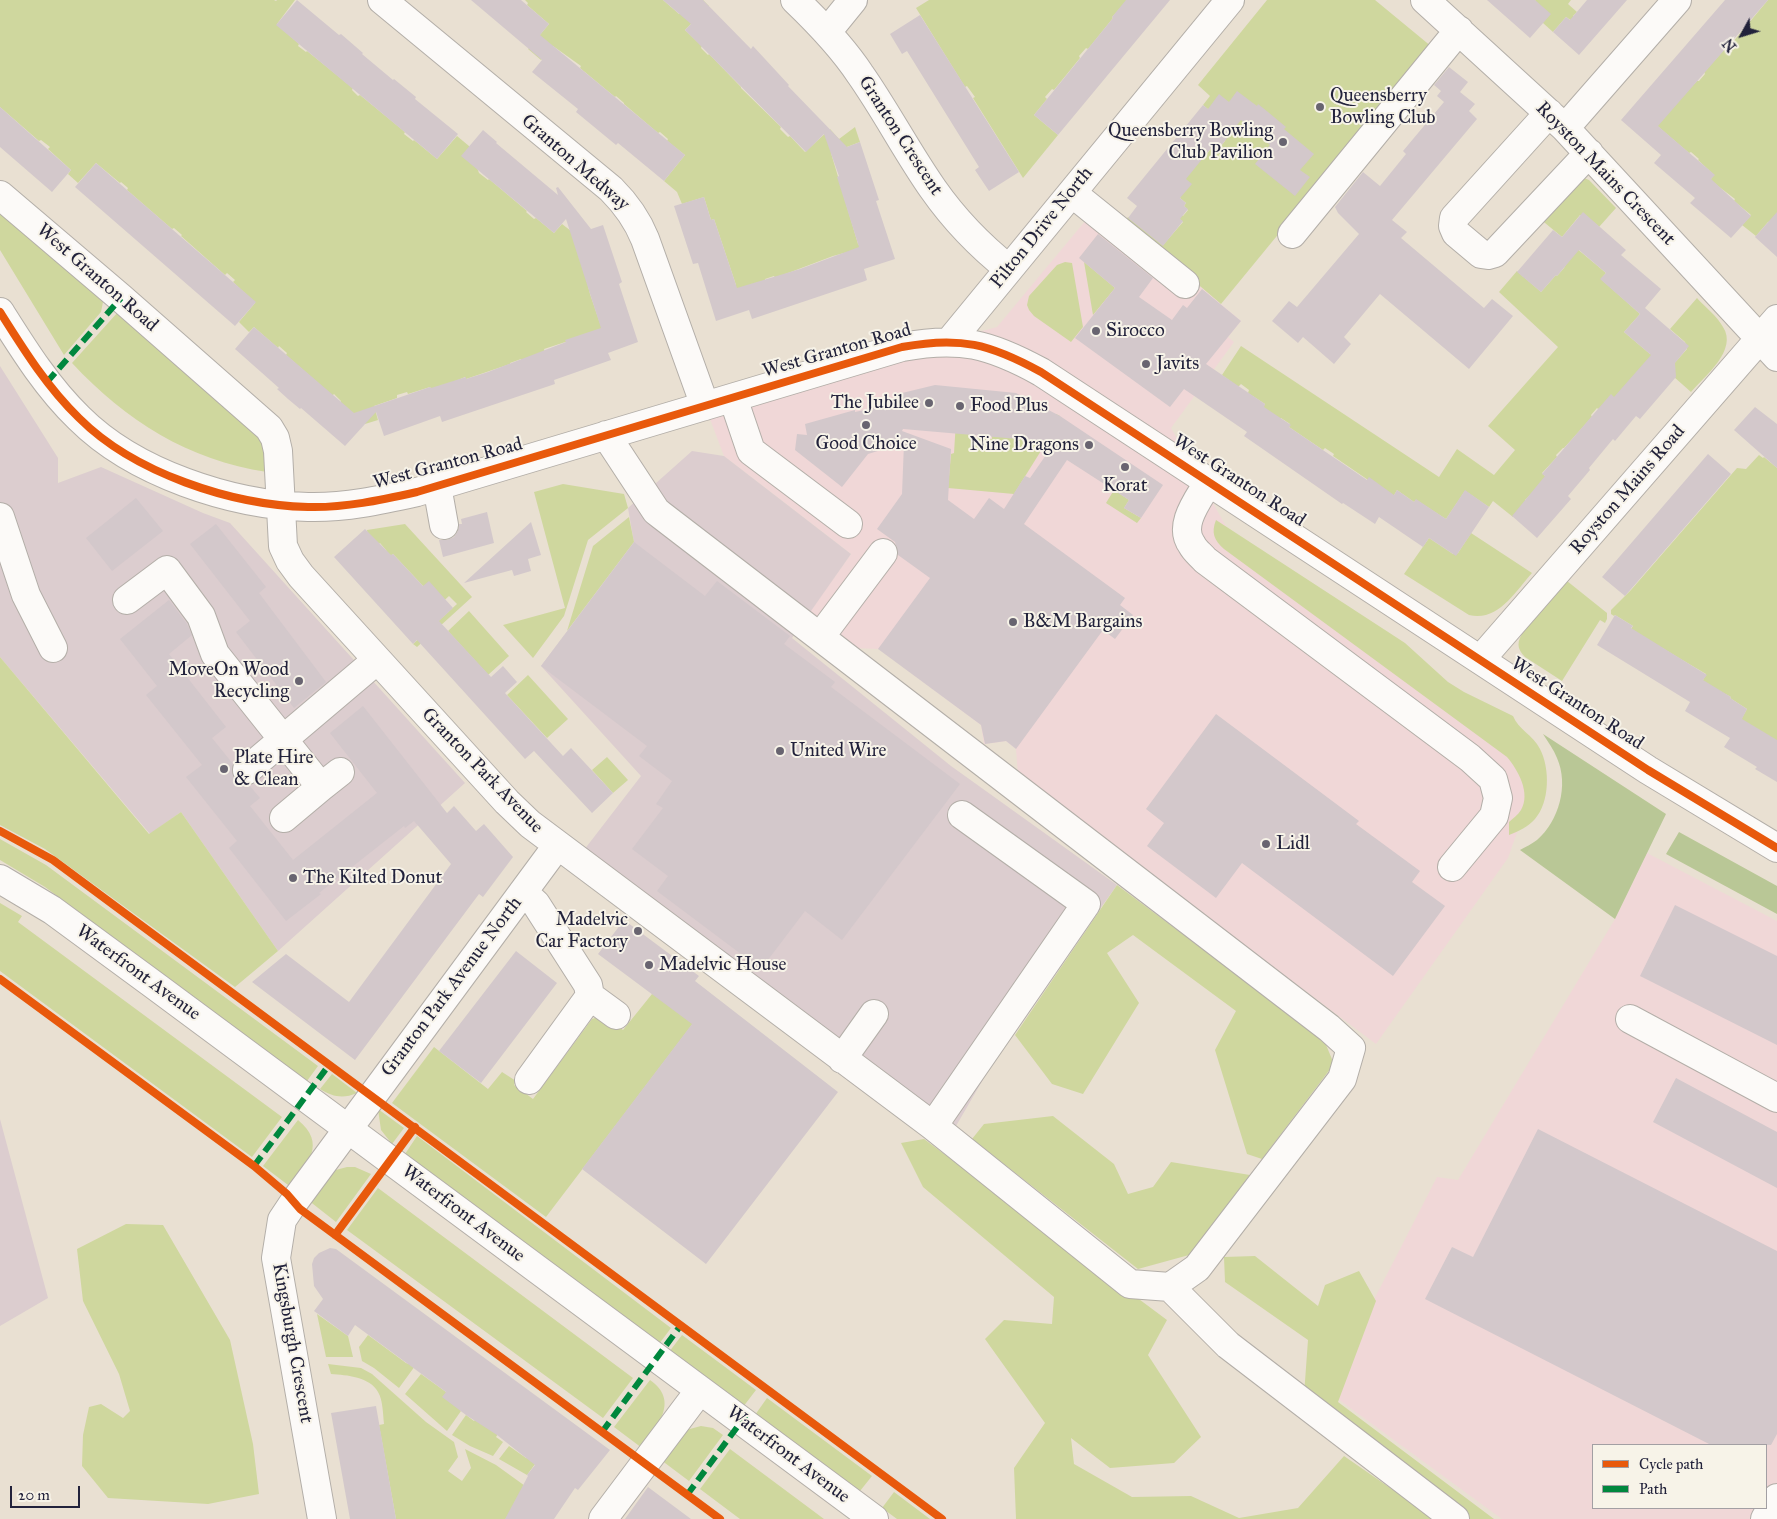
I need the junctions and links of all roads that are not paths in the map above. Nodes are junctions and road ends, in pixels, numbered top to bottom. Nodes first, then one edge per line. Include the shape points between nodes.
1 (382, 0) edge
2 (795, 0) edge
3 (853, 0) edge
4 (1230, 0) edge
5 (1425, 0) edge
6 (1678, 0) edge
7 (1459, 30) junction
8 (827, 32) junction
9 (1557, 121) junction
10 (1589, 153) junction
11 (1072, 193) junction
12 (0, 195) edge
13 (1292, 234) dead end
14 (1009, 269) junction
15 (1185, 284) dead end
16 (0, 312) edge
17 (1771, 338) edge
18 (950, 341) junction
19 (733, 398) junction
20 (705, 406) junction
21 (606, 435) junction
22 (1209, 481) junction
23 (437, 486) junction
24 (280, 505) junction
25 (0, 516) edge
26 (848, 524) dead end
27 (444, 525) dead end
28 (883, 553) dead end
29 (127, 600) dead end
30 (820, 637) junction
31 (53, 648) dead end
32 (377, 660) junction
33 (1480, 660) junction
34 (283, 740) junction
35 (247, 770) dead end
36 (962, 814) dead end
37 (284, 818) dead end
38 (557, 846) junction
39 (1777, 848) edge
40 (1452, 867) dead end
41 (0, 880) edge
42 (523, 892) junction
43 (590, 996) junction
44 (874, 1014) dead end
45 (616, 1015) dead end
46 (1630, 1019) dead end
47 (842, 1059) junction
48 (530, 1080) dead end
49 (1777, 1098) edge
50 (933, 1126) junction
51 (348, 1128) junction
52 (1170, 1287) junction
53 (700, 1390) junction
54 (1777, 1498) edge
55 (322, 1519) edge
56 (603, 1519) edge
57 (874, 1519) edge
58 (1455, 1519) edge
59 (1765, 1519) edge

1 - 20 street, Granton Medway via 626,204 638,221
2 - 8 street, Granton Crescent
3 - 8 street
4 - 11 street, Pilton Drive North
5 - 7 street, Royston Mains Crescent
6 - 9 street
7 - 9 street, Royston Mains Crescent
7 - 13 street
8 - 14 street, Granton Crescent via 859,72 947,208 993,257
9 - 10 street, Royston Mains Crescent
9 - 10 street via 1454,218 1456,233 1481,254 1495,253
10 - 17 street, Royston Mains Crescent
11 - 14 street, Pilton Drive North
11 - 15 street
12 - 24 street, West Granton Road via 269,428 276,438 278,451
14 - 18 street, Pilton Drive North
16 - 24 street, West Granton Road via 47,382 81,420 106,440 130,456 209,491
17 - 33 street, Royston Mains Road
18 - 19 street, West Granton Road via 902,347
18 - 22 street, West Granton Road via 966,342 1028,364
19 - 20 street, West Granton Road
19 - 26 street via 751,450
20 - 21 street, West Granton Road
21 - 23 street, West Granton Road
21 - 30 street via 656,511
22 - 33 street, West Granton Road
22 - 40 street via 1188,520 1187,534 1192,546 1206,560 1470,758 1493,779 1498,798 1494,816
23 - 24 street, West Granton Road via 376,502 309,507
23 - 27 street
24 - 32 street, Granton Park Avenue via 283,546 290,561
25 - 31 street via 26,595
28 - 30 street
29 - 34 street via 167,570 201,616 215,654
30 - 52 street via 1322,1022 1351,1048 1342,1079 1197,1268
32 - 34 street
32 - 38 street, Granton Park Avenue via 506,802
33 - 39 street, West Granton Road via 1648,770
34 - 35 street
34 - 37 street via 331,780
36 - 50 street via 1086,904
38 - 42 street, Granton Park Avenue North
38 - 47 street, Granton Park Avenue
41 - 51 street, Waterfront Avenue via 52,910
42 - 43 street via 542,912 588,985
42 - 51 street, Granton Park Avenue North
43 - 45 street
43 - 48 street
44 - 47 street
46 - 49 street
47 - 50 street, Granton Park Avenue
50 - 52 street, Granton Park Avenue via 1130,1284
51 - 53 street, Waterfront Avenue
51 - 55 street, Kingsburgh Crescent via 282,1220 276,1258
52 - 58 street via 1228,1345
53 - 56 street
53 - 57 street, Waterfront Avenue
54 - 59 street

